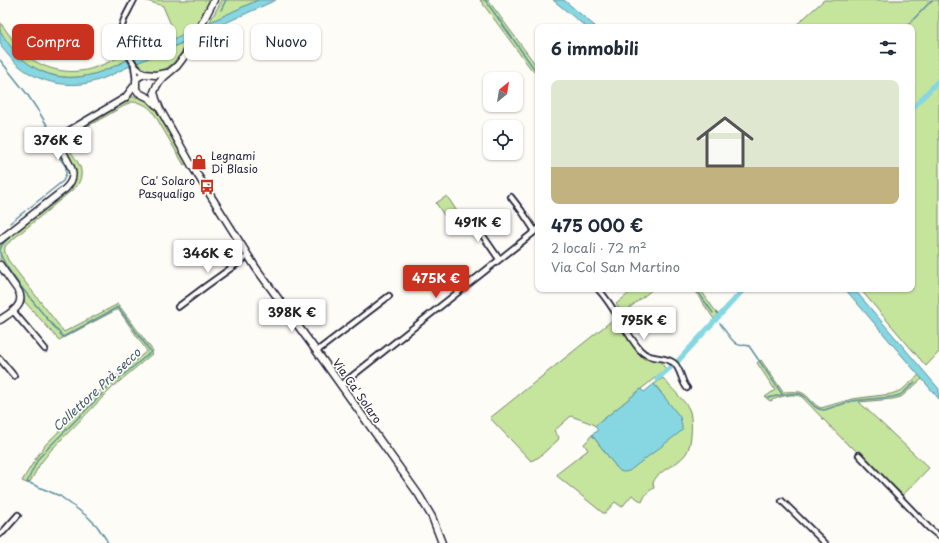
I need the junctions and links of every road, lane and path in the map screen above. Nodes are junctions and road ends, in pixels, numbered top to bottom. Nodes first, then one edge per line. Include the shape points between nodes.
1 (134, 0) edge
2 (214, 0) edge
3 (134, 65) junction
4 (169, 72) junction
5 (149, 75) junction
6 (135, 83) junction
7 (157, 85) junction
8 (154, 92) junction
9 (142, 95) junction
10 (124, 98) junction
11 (160, 109) junction
12 (511, 197) dead end
13 (470, 217) dead end
14 (535, 228) edge
15 (535, 232) edge
16 (0, 240) edge
17 (248, 256) junction
18 (499, 259) junction
19 (0, 265) edge
20 (600, 292) edge
21 (389, 296) dead end
22 (178, 307) dead end
23 (13, 311) junction
24 (1, 317) edge
25 (45, 349) dead end
26 (317, 352) junction
27 (0, 359) edge
28 (14, 376) dead end
29 (341, 385) junction
30 (687, 388) dead end
31 (859, 455) dead end
32 (782, 501) dead end
33 (18, 515) dead end
34 (0, 534) edge
35 (939, 536) edge
36 (442, 543) edge
37 (825, 543) edge

1 - 3 street, Via Ca' Solaro via 121,28 123,44
2 - 4 street via 182,60
3 - 5 street, Via Ca' Solaro
3 - 6 street, Via Ca' Solaro
4 - 5 street
4 - 7 street
5 - 6 street via 140,76
5 - 7 street, Via Ca' Solaro
6 - 9 street, Via Ca' Solaro
6 - 10 street
7 - 8 street
8 - 9 street
8 - 11 street, Via Ca' Solaro
9 - 10 street
9 - 11 street, Via Ca' Solaro via 154,101
10 - 16 street via 66,133 61,146 71,166 71,182
11 - 17 street, Via Ca' Solaro via 195,172
12 - 14 street
13 - 18 street
15 - 18 street
17 - 22 street
17 - 26 street, Via Ca' Solaro
18 - 29 street
19 - 23 street via 21,296 20,304
20 - 30 street via 639,349 645,354 673,362
21 - 26 street
23 - 24 street
23 - 25 street
26 - 29 street, Via Ca' Solaro
27 - 28 street
29 - 36 street, Via Ca' Solaro via 432,516
31 - 35 street
32 - 37 street
33 - 34 street

